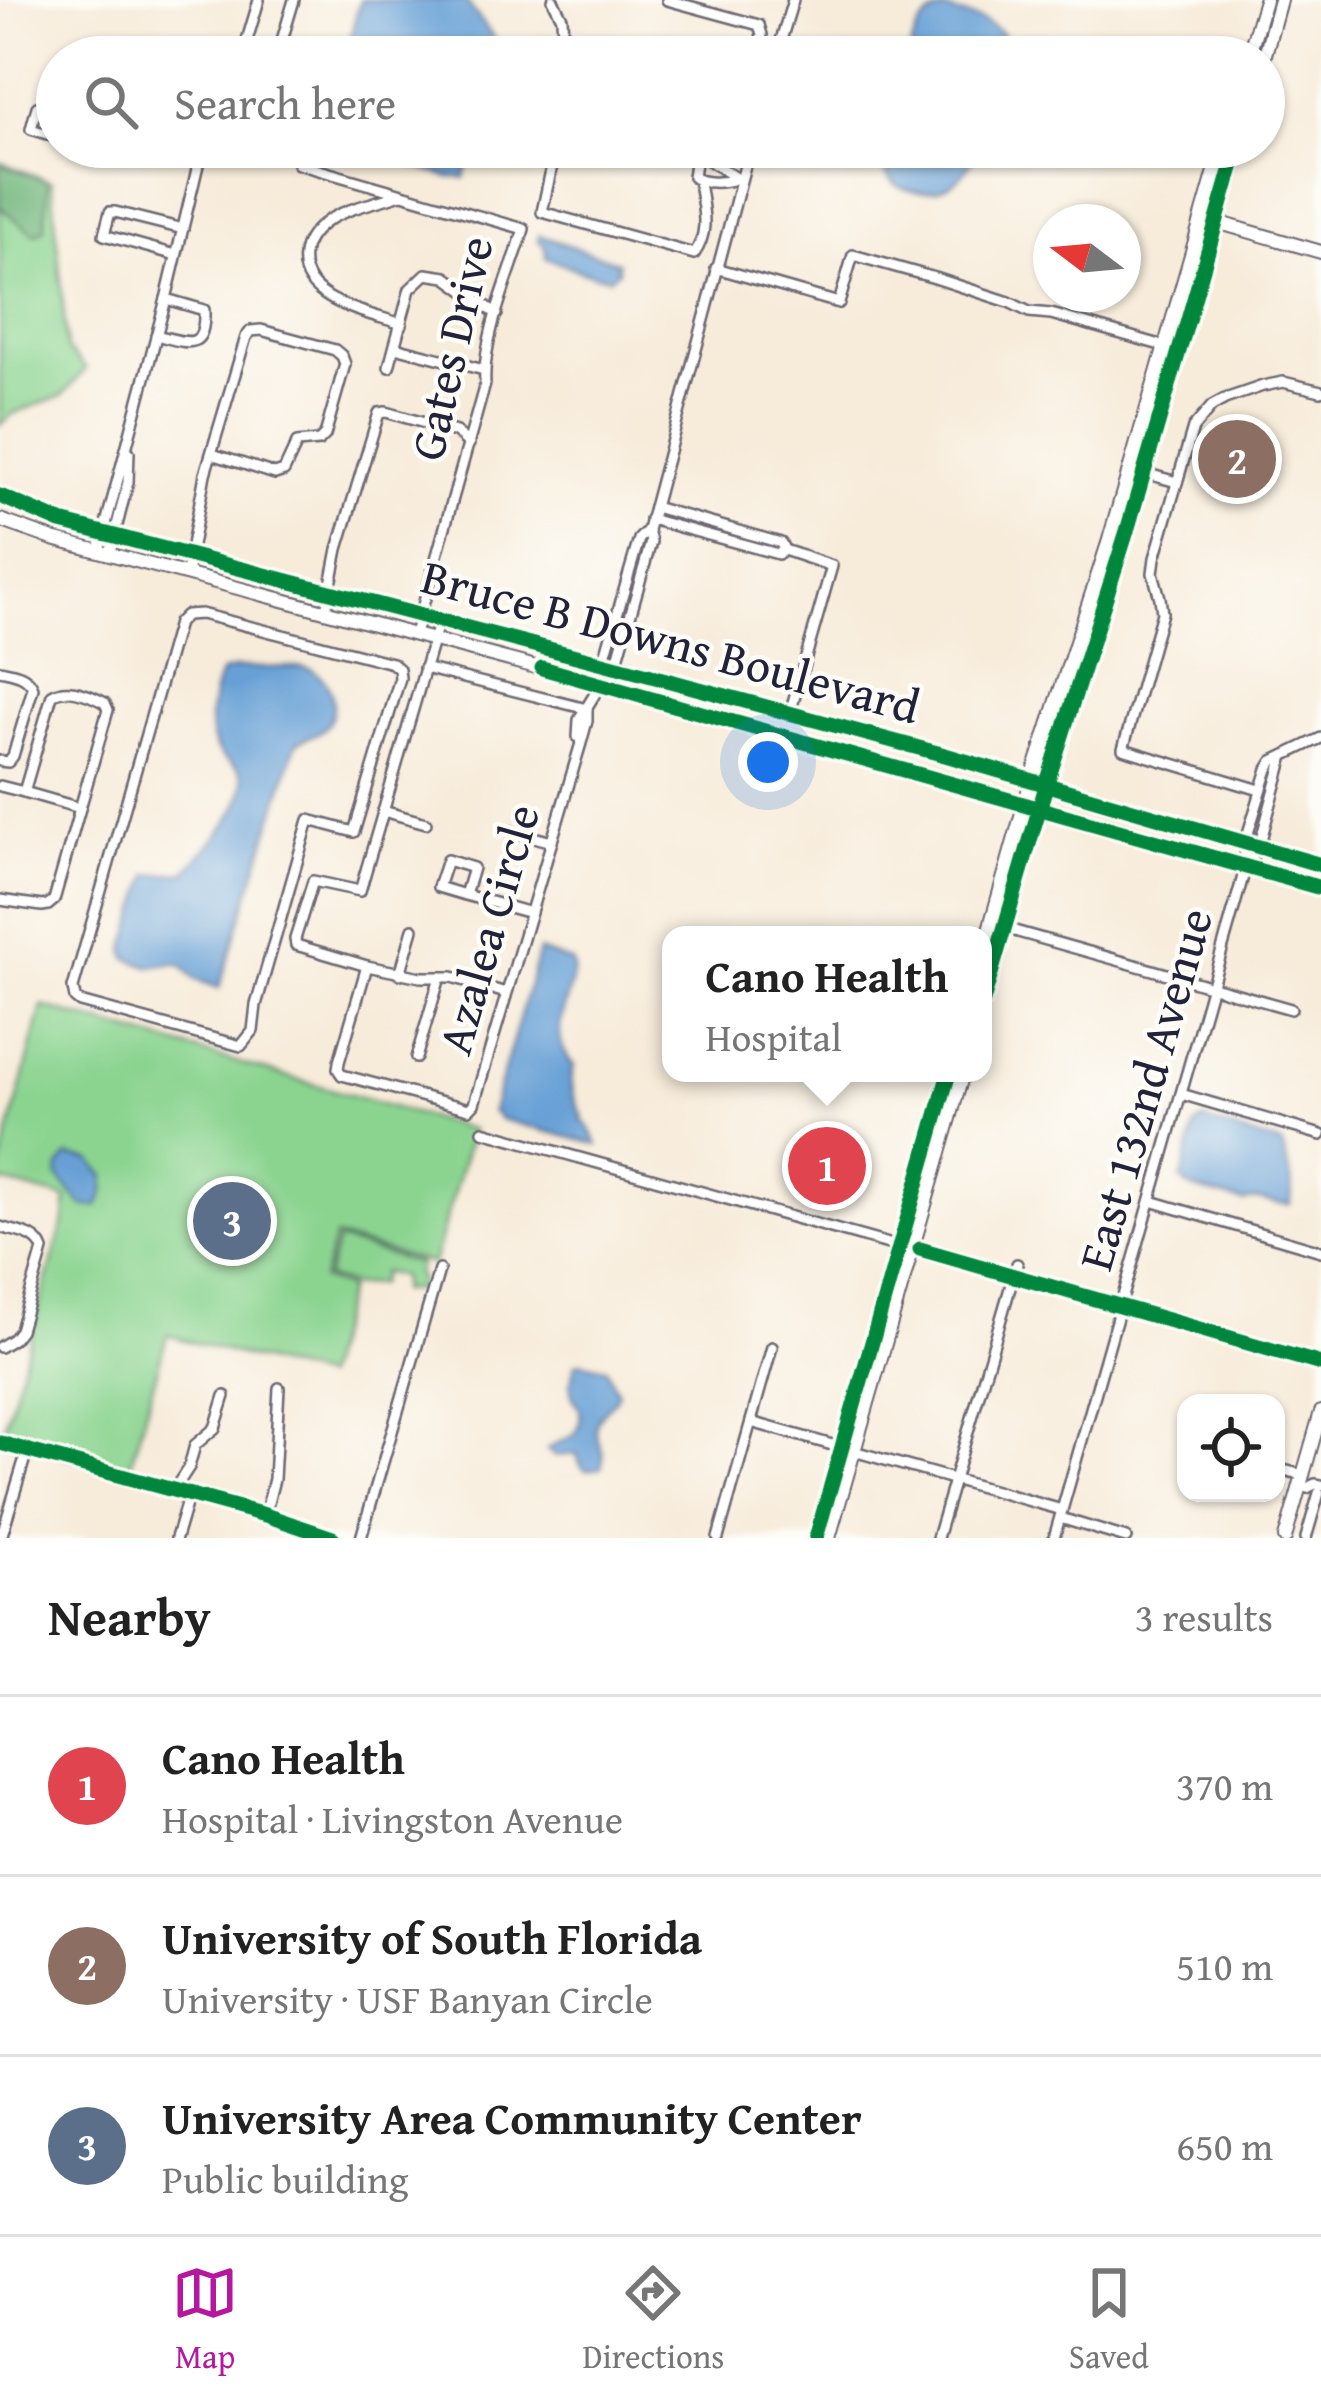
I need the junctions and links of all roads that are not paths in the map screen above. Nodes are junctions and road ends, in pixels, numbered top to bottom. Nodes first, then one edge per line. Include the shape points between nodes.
1 (259, 0) edge
2 (294, 0) edge
3 (555, 0) edge
4 (668, 0) edge
5 (793, 0) edge
6 (1265, 0) edge
7 (1280, 0) edge
8 (248, 36) edge
9 (283, 36) edge
10 (563, 36) edge
11 (761, 36) edge
12 (782, 36) edge
13 (1254, 36) edge
14 (1270, 36) edge
15 (197, 168) edge
16 (313, 168) edge
17 (551, 168) edge
18 (693, 168) edge
19 (722, 168) edge
20 (742, 168) edge
21 (1216, 168) edge
22 (1232, 168) edge
23 (738, 180) junction
24 (699, 181) junction
25 (404, 193) junction
26 (1202, 218) junction
27 (1217, 222) junction
28 (183, 229) junction
29 (1321, 252) edge
30 (176, 255) junction
31 (716, 268) junction
32 (166, 299) junction
33 (497, 314) junction
34 (402, 324) junction
35 (157, 334) junction
36 (395, 347) junction
37 (1172, 348) junction
38 (389, 367) dead end
39 (484, 370) junction
40 (1321, 392) edge
41 (469, 444) junction
42 (212, 454) junction
43 (1144, 473) junction
44 (1177, 482) junction
45 (0, 496) edge
46 (654, 507) junction
47 (0, 520) edge
48 (649, 525) junction
49 (110, 534) junction
50 (784, 550) junction
51 (104, 552) junction
52 (191, 555) junction
53 (187, 573) junction
54 (328, 592) junction
55 (326, 610) junction
56 (420, 614) junction
57 (439, 620) junction
58 (415, 634) junction
59 (433, 639) junction
60 (308, 641) joint
61 (610, 664) junction
62 (424, 668) junction
63 (0, 670) edge
64 (606, 686) junction
65 (708, 691) junction
66 (667, 702) junction
67 (569, 705) junction
68 (768, 707) junction
69 (587, 709) junction
70 (694, 709) junction
71 (790, 713) junction
72 (579, 720) junction
73 (1321, 738) edge
74 (578, 748) junction
75 (1284, 756) junction
76 (0, 761) edge
77 (1031, 781) junction
78 (0, 786) edge
79 (1046, 786) junction
80 (1260, 790) junction
81 (24, 792) junction
82 (1025, 803) junction
83 (80, 808) junction
84 (1040, 808) junction
85 (383, 811) junction
86 (426, 823) dead end
87 (508, 830) dead end
88 (552, 842) junction
89 (1252, 845) junction
90 (1321, 865) edge
91 (1245, 868) junction
92 (1321, 888) edge
93 (465, 895) dead end
94 (0, 900) edge
95 (531, 914) junction
96 (990, 926) edge
97 (1004, 928) junction
98 (412, 929) dead end
99 (367, 966) junction
100 (992, 970) edge
101 (400, 974) junction
102 (440, 977) junction
103 (1211, 987) junction
104 (506, 993) junction
105 (1291, 1009) dead end
106 (416, 1058) dead end
107 (947, 1082) edge
108 (959, 1082) edge
109 (1181, 1094) junction
110 (483, 1130) dead end
111 (1321, 1135) edge
112 (1151, 1201) junction
113 (0, 1227) edge
114 (905, 1247) junction
115 (1321, 1251) edge
116 (1015, 1269) junction
117 (439, 1270) dead end
118 (1120, 1306) junction
119 (0, 1347) edge
120 (772, 1347) dead end
121 (1321, 1364) edge
122 (279, 1388) dead end
123 (225, 1396) dead end
124 (1321, 1412) edge
125 (751, 1421) junction
126 (0, 1443) edge
127 (848, 1448) junction
128 (27, 1450) junction
129 (1285, 1473) edge
130 (954, 1479) junction
131 (1312, 1487) edge
132 (182, 1492) junction
133 (1061, 1514) junction
134 (265, 1516) junction
135 (1, 1538) edge
136 (176, 1538) edge
137 (333, 1538) edge
138 (361, 1538) edge
139 (718, 1538) edge
140 (815, 1538) edge
141 (830, 1538) edge
142 (937, 1538) edge
143 (1054, 1538) edge
144 (1126, 1538) edge
145 (1285, 1538) edge
146 (1306, 1538) edge

1 - 8 street
2 - 9 street
3 - 10 street
4 - 11 street via 760,25
5 - 12 street
6 - 13 main road
7 - 14 main road
15 - 28 street
16 - 25 street, Gates Drive
17 - 24 street via 542,212 694,254 706,213
18 - 24 street
19 - 23 street
20 - 23 street, Azalea Circle
21 - 26 main road
22 - 27 main road
23 - 24 street
23 - 31 street, Azalea Circle
25 - 33 street, Gates Drive via 524,229
25 - 34 street via 321,225 303,261 310,282 338,304
26 - 27 main road
26 - 37 main road
27 - 29 main road
27 - 37 main road
28 - 30 street
28 - 30 street via 115,212 107,217 104,235
30 - 32 street
31 - 37 street via 839,303 853,254
31 - 46 street, Azalea Circle
32 - 35 street
32 - 35 street via 206,316 196,342
33 - 34 street via 446,277 426,274 410,289
33 - 39 street, Gates Drive
34 - 36 street
35 - 49 street
36 - 38 street
36 - 39 street
37 - 43 main road
37 - 77 main road
39 - 41 street, Gates Drive
40 - 44 street via 1283,382 1212,406 1193,428
41 - 54 street via 456,432 379,413
41 - 56 street, Gates Drive
42 - 42 street via 251,331 342,356 326,435 297,443 284,470
42 - 52 street
43 - 44 street
43 - 79 main road
44 - 80 street via 1153,573 1162,614 1123,749
45 - 49 main road, Bruce B Downs Boulevard
46 - 48 street, Azalea Circle
46 - 50 street
47 - 51 main road, Bruce B Downs Boulevard
48 - 50 street
48 - 61 street, Azalea Circle via 651,542
49 - 51 street
49 - 52 main road, Bruce B Downs Boulevard
50 - 71 street via 832,566
51 - 53 main road, Bruce B Downs Boulevard
52 - 53 street
52 - 54 main road, Bruce B Downs Boulevard
53 - 55 main road, Bruce B Downs Boulevard
54 - 55 street
54 - 56 main road, Bruce B Downs Boulevard
55 - 58 main road, Bruce B Downs Boulevard
56 - 57 main road, Bruce B Downs Boulevard
56 - 58 street, Gates Drive
57 - 59 street
57 - 61 main road, Bruce B Downs Boulevard
58 - 59 main road, Bruce B Downs Boulevard
59 - 62 street
59 - 64 main road, Bruce B Downs Boulevard
60 - 60 street via 201,614 178,623 76,977 80,1002 241,1046 248,1041 309,820 354,832 400,678 392,663
61 - 64 street, Azalea Circle
61 - 65 main road, Bruce B Downs Boulevard
62 - 67 street
62 - 85 street
63 - 76 street via 32,688 13,756
64 - 66 main road, Bruce B Downs Boulevard
64 - 69 street, Azalea Circle
65 - 66 main road
65 - 68 main road, Bruce B Downs Boulevard
66 - 70 main road, Bruce B Downs Boulevard
67 - 69 street
67 - 72 street
68 - 70 main road via 713,702
68 - 71 main road, Bruce B Downs Boulevard
69 - 72 street, Azalea Circle
69 - 74 street, Azalea Circle
70 - 82 main road, Bruce B Downs Boulevard
71 - 77 main road, Bruce B Downs Boulevard
72 - 74 street, Azalea Circle
73 - 75 street
74 - 88 street, Azalea Circle
75 - 80 street via 1273,761
75 - 89 street
77 - 79 main road, Bruce B Downs Boulevard
77 - 82 main road
78 - 81 street
79 - 84 main road
79 - 89 main road, Bruce B Downs Boulevard
80 - 89 street
81 - 83 street
81 - 83 street via 52,695 64,689 108,710
82 - 84 main road, Bruce B Downs Boulevard
82 - 96 main road
83 - 94 street via 54,900
84 - 91 main road, Bruce B Downs Boulevard
84 - 97 main road
85 - 86 street
85 - 99 street via 360,891 313,881 295,939 303,949
87 - 88 street
88 - 95 street, Azalea Circle
89 - 90 main road, Bruce B Downs Boulevard
89 - 91 street, East 132nd Avenue
91 - 92 main road, Bruce B Downs Boulevard
91 - 103 street, East 132nd Avenue
93 - 95 street
95 - 104 street, Azalea Circle
97 - 100 main road
97 - 103 street
98 - 101 street
99 - 101 street
99 - 104 street, Azalea Circle via 338,1069 463,1110 474,1104
101 - 102 street
102 - 104 street
102 - 106 street
103 - 105 street
103 - 109 street, East 132nd Avenue
107 - 114 main road
108 - 114 main road
109 - 111 street
109 - 112 street, East 132nd Avenue
110 - 114 street
112 - 115 street
112 - 118 street, East 132nd Avenue
113 - 119 street via 40,1241 44,1250 20,1330
114 - 116 street
114 - 127 main road
116 - 118 street
116 - 130 street
117 - 138 street
118 - 121 street
118 - 133 street, East 132nd Avenue
120 - 125 street
122 - 134 street
123 - 132 street via 215,1428 195,1445
124 - 131 main road
125 - 127 street
125 - 139 street
126 - 128 main road
127 - 130 street
127 - 140 main road
127 - 141 main road
128 - 132 main road
128 - 135 street
129 - 131 street
130 - 133 street
130 - 142 street
131 - 145 main road
131 - 146 street
132 - 134 main road
132 - 136 street
133 - 143 street, East 132nd Avenue
133 - 144 street
134 - 137 main road

